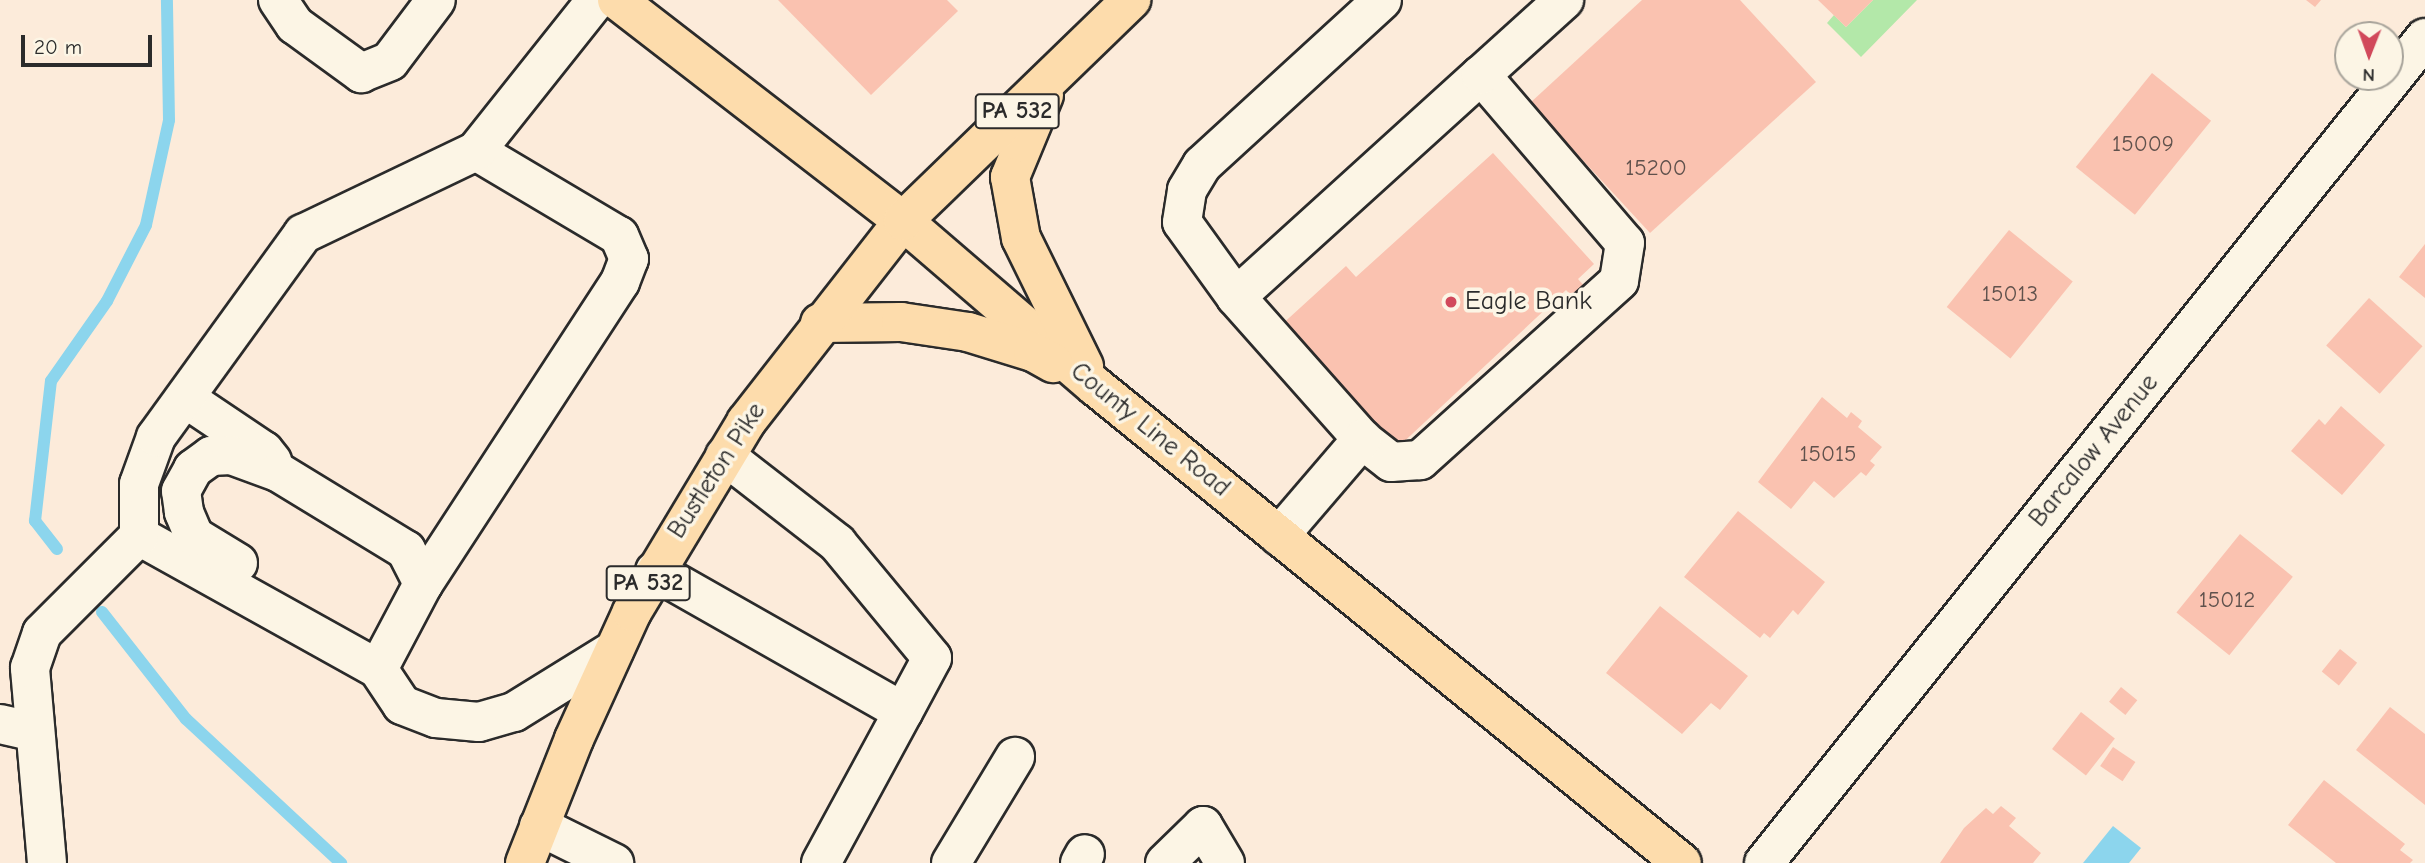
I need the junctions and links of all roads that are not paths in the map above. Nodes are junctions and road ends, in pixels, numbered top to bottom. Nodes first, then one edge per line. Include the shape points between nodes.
1 (278, 0) edge
2 (436, 0) edge
3 (596, 0) edge
4 (617, 0) edge
5 (1131, 0) edge
6 (1382, 0) edge
7 (1564, 0) edge
8 (2425, 38) edge
9 (1481, 75) junction
10 (1050, 79) junction
11 (476, 150) junction
12 (903, 221) junction
13 (1236, 297) junction
14 (820, 323) junction
15 (1095, 386) junction
16 (185, 398) junction
17 (1362, 439) junction
18 (725, 456) junction
19 (278, 472) junction
20 (139, 536) junction
21 (1279, 536) junction
22 (453, 537) junction
23 (406, 550) junction
24 (655, 571) junction
25 (423, 584) junction
26 (614, 650) junction
27 (383, 661) junction
28 (903, 712) junction
29 (18, 728) edge
30 (1015, 757) dead end
31 (539, 826) junction
32 (47, 863) edge
33 (525, 863) edge
34 (614, 863) edge
35 (821, 863) edge
36 (951, 863) edge
37 (1165, 863) edge
38 (1225, 863) edge
39 (1682, 863) edge
40 (1764, 863) edge

1 - 2 street via 295,25 361,73 390,61
3 - 11 street
4 - 12 main road, County Line Road
5 - 10 main road, PA 532
6 - 13 street via 1202,165 1187,190 1182,222
7 - 9 street
8 - 40 street, Barcalow Avenue
9 - 13 street
9 - 17 street via 1625,243 1619,281 1420,460 1391,462
10 - 12 main road, PA 532
10 - 15 main road via 1010,177 1021,238
11 - 16 street via 303,234
11 - 22 street via 619,236 629,259 620,282
12 - 14 main road, Bustleton Pike / PA 532
12 - 15 main road, County Line Road
13 - 17 street
14 - 15 main road via 901,322 968,332 1033,352
14 - 18 main road, Bustleton Pike / PA 532
15 - 21 main road, County Line Road
16 - 19 street via 264,451
16 - 20 street via 156,437 139,484
17 - 21 street
18 - 24 main road, Bustleton Pike / PA 532
18 - 28 street via 837,543 932,658
19 - 23 street
19 - 27 street via 231,455 211,456 193,469 181,491 194,537
20 - 27 street
20 - 29 street via 43,633 30,668
21 - 39 main road, County Line Road
22 - 23 street
22 - 25 street
23 - 25 street
24 - 26 main road, Bustleton Pike / PA 532
24 - 28 street
25 - 27 street
26 - 27 street via 514,712 480,722 436,718 402,705
26 - 31 main road, Bustleton Pike / PA 532
28 - 35 street
29 - 32 street
30 - 36 street
31 - 33 main road, Bustleton Pike / PA 532
31 - 34 street
37 - 38 street via 1203,826

